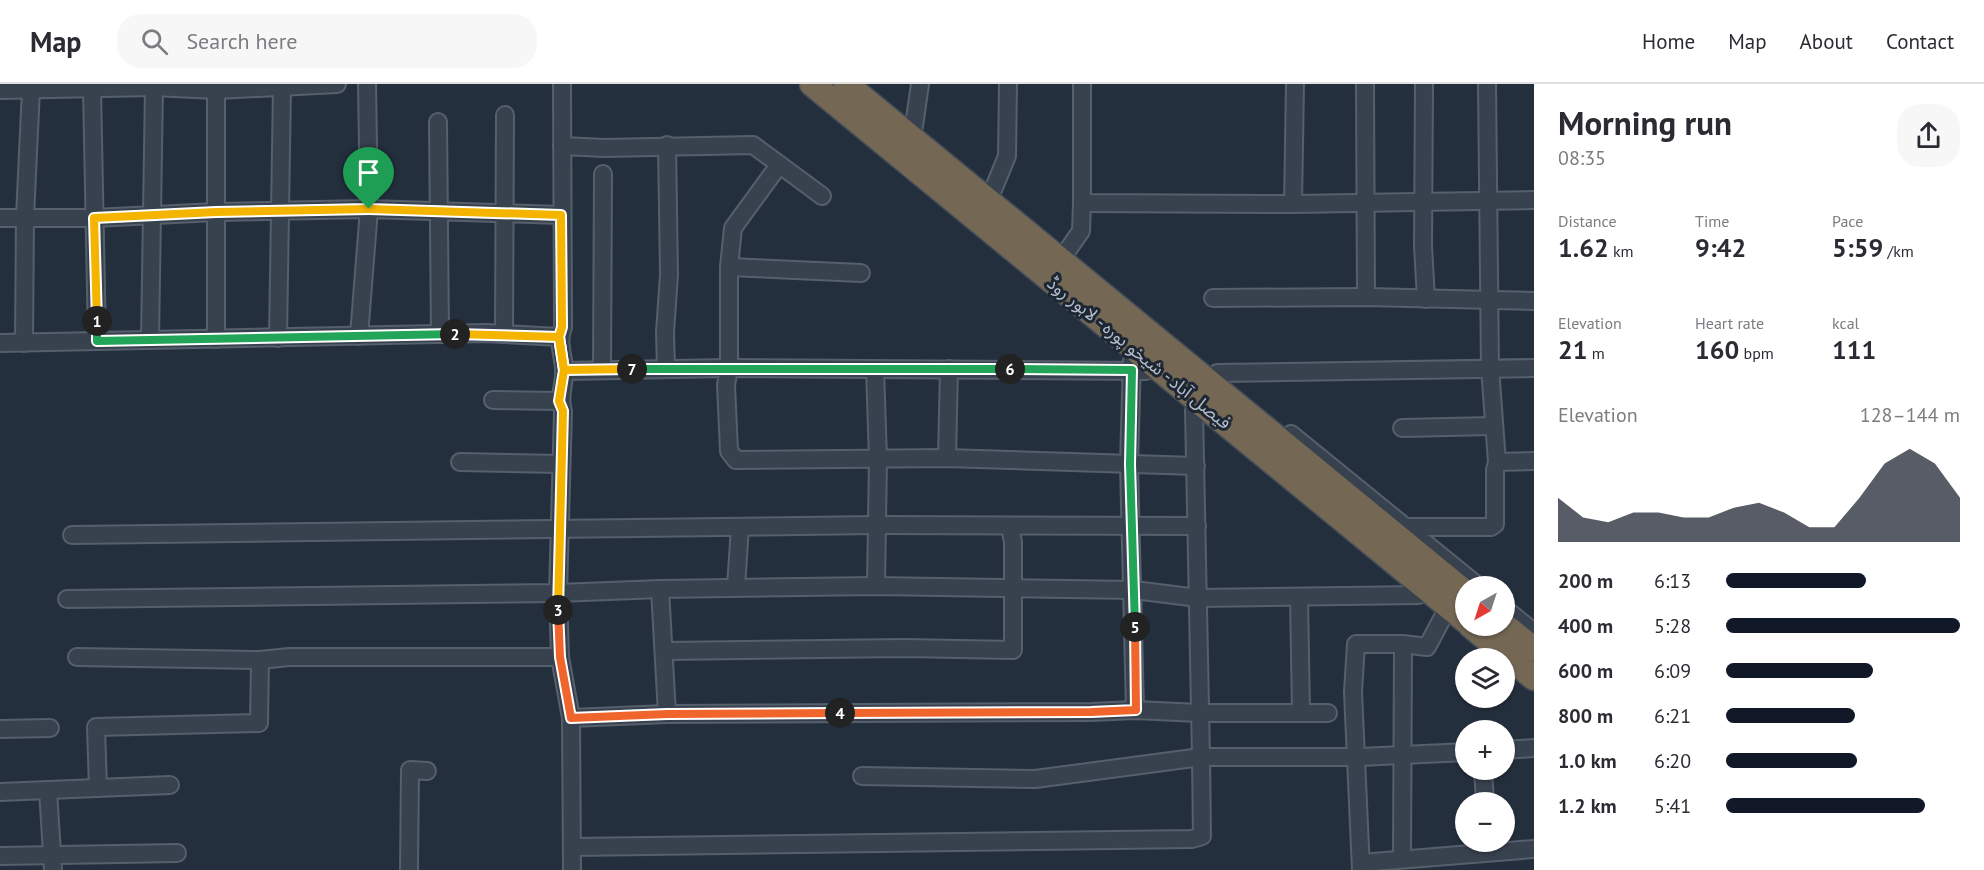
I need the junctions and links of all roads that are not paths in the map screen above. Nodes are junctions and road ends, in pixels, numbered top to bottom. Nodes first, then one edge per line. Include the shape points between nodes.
1 (337, 84) edge
2 (367, 84) edge
3 (562, 84) edge
4 (798, 84) edge
5 (812, 84) edge
6 (846, 84) edge
7 (863, 84) edge
8 (920, 84) edge
9 (1008, 84) edge
10 (1082, 84) edge
11 (1295, 84) edge
12 (1365, 84) edge
13 (1424, 84) edge
14 (1487, 84) edge
15 (154, 87) junction
16 (282, 87) junction
17 (92, 88) junction
18 (32, 89) junction
19 (0, 90) edge
20 (216, 90) junction
21 (504, 115) dead end
22 (438, 122) dead end
23 (914, 126) junction
24 (562, 146) junction
25 (667, 146) junction
26 (779, 165) junction
27 (603, 174) dead end
28 (993, 190) junction
29 (822, 196) dead end
30 (1487, 199) junction
31 (1534, 200) edge
32 (1425, 201) junction
33 (1365, 202) junction
34 (1083, 203) junction
35 (1293, 204) junction
36 (369, 209) junction
37 (280, 210) junction
38 (439, 211) junction
39 (216, 212) junction
40 (504, 212) junction
41 (561, 215) junction
42 (152, 216) junction
43 (25, 217) junction
44 (0, 218) edge
45 (94, 218) junction
46 (1067, 251) junction
47 (729, 267) junction
48 (861, 273) dead end
49 (1366, 297) junction
50 (1213, 298) dead end
51 (1426, 299) junction
52 (1489, 300) junction
53 (1534, 302) edge
54 (440, 334) junction
55 (504, 334) junction
56 (358, 336) junction
57 (559, 337) junction
58 (278, 338) junction
59 (216, 339) junction
60 (150, 340) junction
61 (97, 341) junction
62 (0, 343) edge
63 (24, 343) junction
64 (1137, 367) junction
65 (729, 368) junction
66 (1490, 368) junction
67 (1534, 368) edge
68 (666, 369) junction
69 (874, 369) junction
70 (949, 369) junction
71 (564, 370) junction
72 (602, 370) junction
73 (1217, 373) junction
74 (493, 400) dead end
75 (559, 401) junction
76 (1194, 411) junction
77 (1493, 426) junction
78 (1402, 428) dead end
79 (947, 458) junction
80 (878, 459) junction
81 (1534, 461) edge
82 (460, 462) dead end
83 (1497, 462) junction
84 (561, 464) junction
85 (1130, 464) junction
86 (1196, 466) junction
87 (877, 525) junction
88 (1010, 526) junction
89 (1131, 526) junction
90 (1197, 526) junction
91 (740, 527) junction
92 (1405, 527) junction
93 (560, 528) junction
94 (72, 535) dead end
95 (1466, 576) edge
96 (1455, 584) edge
97 (876, 586) junction
98 (736, 587) junction
99 (660, 589) junction
100 (1012, 589) junction
101 (1134, 590) junction
102 (558, 593) junction
103 (1419, 595) junction
104 (1299, 597) junction
105 (1198, 598) junction
106 (67, 599) dead end
107 (1515, 617) edge
108 (1455, 618) edge
109 (1534, 632) edge
110 (1515, 634) edge
111 (1474, 636) edge
112 (1483, 636) edge
113 (1403, 644) junction
114 (1486, 648) edge
115 (1534, 649) edge
116 (664, 651) junction
117 (77, 657) dead end
118 (560, 657) junction
119 (260, 660) junction
120 (1515, 674) edge
121 (1534, 678) edge
122 (1534, 689) edge
123 (1136, 710) junction
124 (1200, 713) junction
125 (1301, 713) junction
126 (1328, 713) dead end
127 (667, 714) junction
128 (571, 718) junction
129 (50, 728) dead end
130 (0, 729) edge
131 (1534, 748) edge
132 (1515, 749) edge
133 (1455, 753) edge
134 (1402, 755) junction
135 (1201, 757) junction
136 (1356, 757) junction
137 (428, 771) dead end
138 (862, 776) dead end
139 (171, 785) dead end
140 (98, 788) junction
141 (48, 790) junction
142 (0, 792) edge
143 (572, 847) junction
144 (1515, 848) edge
145 (1534, 849) edge
146 (1455, 852) edge
147 (177, 853) dead end
148 (0, 856) edge
149 (1402, 859) junction
150 (53, 863) edge
151 (1361, 866) edge
152 (409, 870) edge
153 (572, 870) edge

1 - 16 street
2 - 36 street
3 - 24 street
4 - 64 street
5 - 108 highway, فیصل آباد - شیخو پورہ - لاہور روڈ
6 - 96 highway, فیصل آباد - شیخو پورہ - لاہور روڈ
7 - 23 street
8 - 23 street
9 - 28 street via 1007,156
10 - 34 street
11 - 35 street
12 - 33 street
13 - 32 street
14 - 30 street
15 - 17 street
15 - 20 street
15 - 42 street
16 - 20 street
16 - 37 street
17 - 18 street
17 - 45 street
18 - 19 street
18 - 43 street
20 - 39 street
21 - 40 street
22 - 38 street
23 - 28 street
24 - 25 street
24 - 41 street
25 - 26 street via 753,145
25 - 68 street
26 - 29 street
26 - 47 street via 733,228
27 - 72 street
28 - 46 street
30 - 31 street
30 - 32 street
30 - 52 street
32 - 33 street
32 - 51 street
33 - 35 street
33 - 49 street
34 - 35 street
34 - 46 street via 1081,231
36 - 37 street
36 - 38 street
36 - 56 street
37 - 39 street
37 - 58 street
38 - 40 street
38 - 54 street
39 - 42 street
39 - 59 street
40 - 41 street
40 - 55 street
41 - 57 street
42 - 45 street
42 - 60 street
43 - 44 street
43 - 45 street
43 - 63 street
45 - 61 street
46 - 73 street
47 - 48 street
47 - 65 street
49 - 50 street
49 - 51 street
51 - 52 street
52 - 53 street
52 - 66 street
54 - 55 street
54 - 56 street
55 - 57 street
56 - 58 street
57 - 71 street
58 - 59 street
59 - 60 street
60 - 61 street
61 - 63 street
62 - 63 street
64 - 70 street
64 - 76 street
64 - 85 street
65 - 68 street
65 - 69 street
65 - 80 street via 729,452 736,460
66 - 67 street
66 - 73 street
66 - 77 street
68 - 72 street
69 - 70 street
69 - 80 street
70 - 79 street
71 - 72 street
71 - 75 street
73 - 92 street
74 - 75 street
75 - 84 street via 563,411
76 - 86 street
76 - 103 street
77 - 78 street
77 - 83 street
79 - 80 street
79 - 85 street
80 - 87 street
81 - 83 street
82 - 84 street
83 - 92 street via 1491,527
84 - 93 street
85 - 86 street
85 - 89 street
86 - 90 street
87 - 88 street
87 - 91 street
87 - 97 street
88 - 89 street
88 - 100 street
89 - 90 street
89 - 101 street
90 - 105 street
91 - 93 street
91 - 98 street
92 - 95 street
93 - 94 street
93 - 102 street
97 - 98 street
97 - 100 street
98 - 99 street
99 - 102 street
99 - 116 street
100 - 101 street
100 - 116 street via 1013,650
101 - 105 street
101 - 123 street
102 - 106 street
102 - 118 street
103 - 104 street
103 - 108 street
104 - 105 street
104 - 125 street
105 - 124 street
107 - 109 street
108 - 113 street via 1427,647
110 - 115 highway
111 - 114 street
112 - 121 highway
113 - 134 street
113 - 136 street via 1356,644
116 - 127 street
117 - 119 street
118 - 119 street
118 - 128 street
119 - 140 street via 259,723 96,727
120 - 122 street
123 - 124 street
123 - 127 street
124 - 125 street
124 - 135 street
125 - 126 street
127 - 128 street
128 - 143 street
129 - 130 street
131 - 132 street
133 - 134 street
134 - 136 street
134 - 149 street
135 - 136 street
135 - 138 street via 1035,779
135 - 143 street via 1202,836 1192,838
136 - 151 street
137 - 152 street via 410,770
139 - 140 street
140 - 141 street
141 - 142 street
141 - 150 street
143 - 153 street
144 - 145 street
146 - 149 street
147 - 150 street
148 - 150 street
149 - 151 street

